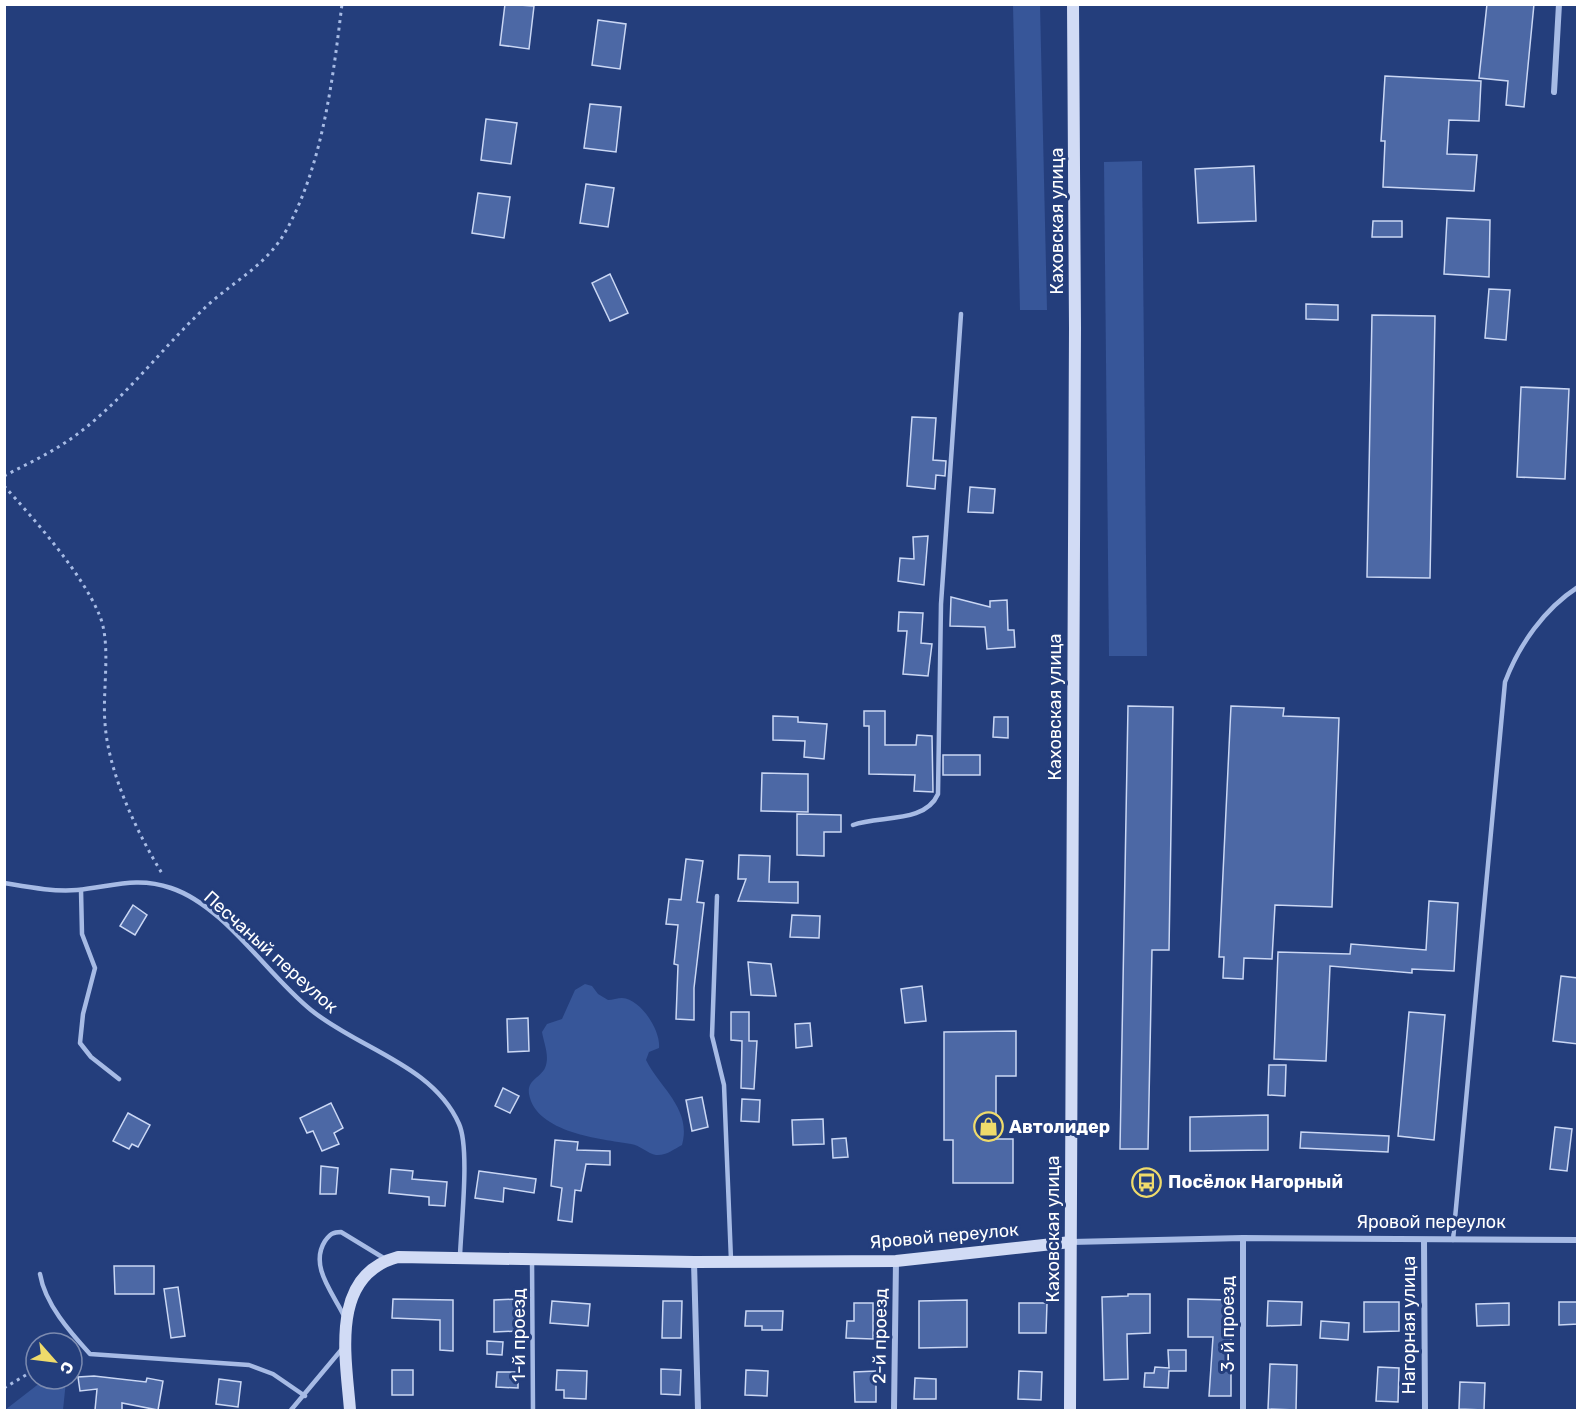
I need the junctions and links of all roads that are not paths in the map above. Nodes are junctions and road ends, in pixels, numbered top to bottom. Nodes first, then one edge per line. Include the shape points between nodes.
1 (1073, 4) edge
2 (1559, 4) edge
3 (1554, 92) dead end
4 (960, 314) dead end
5 (1578, 587) edge
6 (854, 825) dead end
7 (4, 884) edge
8 (81, 890) junction
9 (717, 896) dead end
10 (119, 1078) dead end
11 (1243, 1238) junction
12 (1424, 1240) junction
13 (1453, 1240) junction
14 (1578, 1240) edge
15 (1071, 1242) junction
16 (460, 1258) junction
17 (387, 1260) junction
18 (532, 1260) junction
19 (730, 1260) junction
20 (896, 1261) junction
21 (694, 1262) junction
22 (40, 1274) dead end
23 (346, 1319) junction
24 (345, 1345) junction
25 (305, 1396) junction
26 (291, 1410) edge
27 (350, 1410) edge
28 (533, 1410) edge
29 (698, 1410) edge
30 (894, 1410) edge
31 (1070, 1410) edge
32 (1244, 1410) edge
33 (1425, 1410) edge

1 - 15 main road, Каховская улица
2 - 3 street
4 - 6 lane via 941,604 938,794 919,812
5 - 13 lane via 1537,626 1505,682
7 - 8 lane, Песчаный переулок
8 - 10 lane via 82,934 95,968 79,1037 84,1050
8 - 16 lane, Песчаный переулок via 125,881 171,888 195,901 236,935 316,1014 440,1092 463,1137
9 - 19 lane via 712,1036 724,1085
11 - 12 street, Яровой переулок
11 - 15 street, Яровой переулок
11 - 32 street, 3-й проезд
12 - 13 street, Яровой переулок
12 - 33 street, Нагорная улица
13 - 14 street, Яровой переулок
15 - 20 main road, Яровой переулок
15 - 31 main road, Каховская улица
16 - 17 main road, Яровой переулок via 414,1256
16 - 18 main road, Яровой переулок
17 - 23 main road via 360,1285
17 - 23 lane via 341,1232 327,1238 320,1251 320,1267
18 - 21 main road, Яровой переулок
18 - 28 lane, 1-й проезд
19 - 20 main road, Яровой переулок
19 - 21 main road, Яровой переулок
20 - 30 street, 2-й проезд
21 - 29 street
22 - 25 lane via 54,1309 90,1354 249,1365 273,1374
23 - 24 main road
24 - 25 lane
24 - 27 main road
25 - 26 lane

